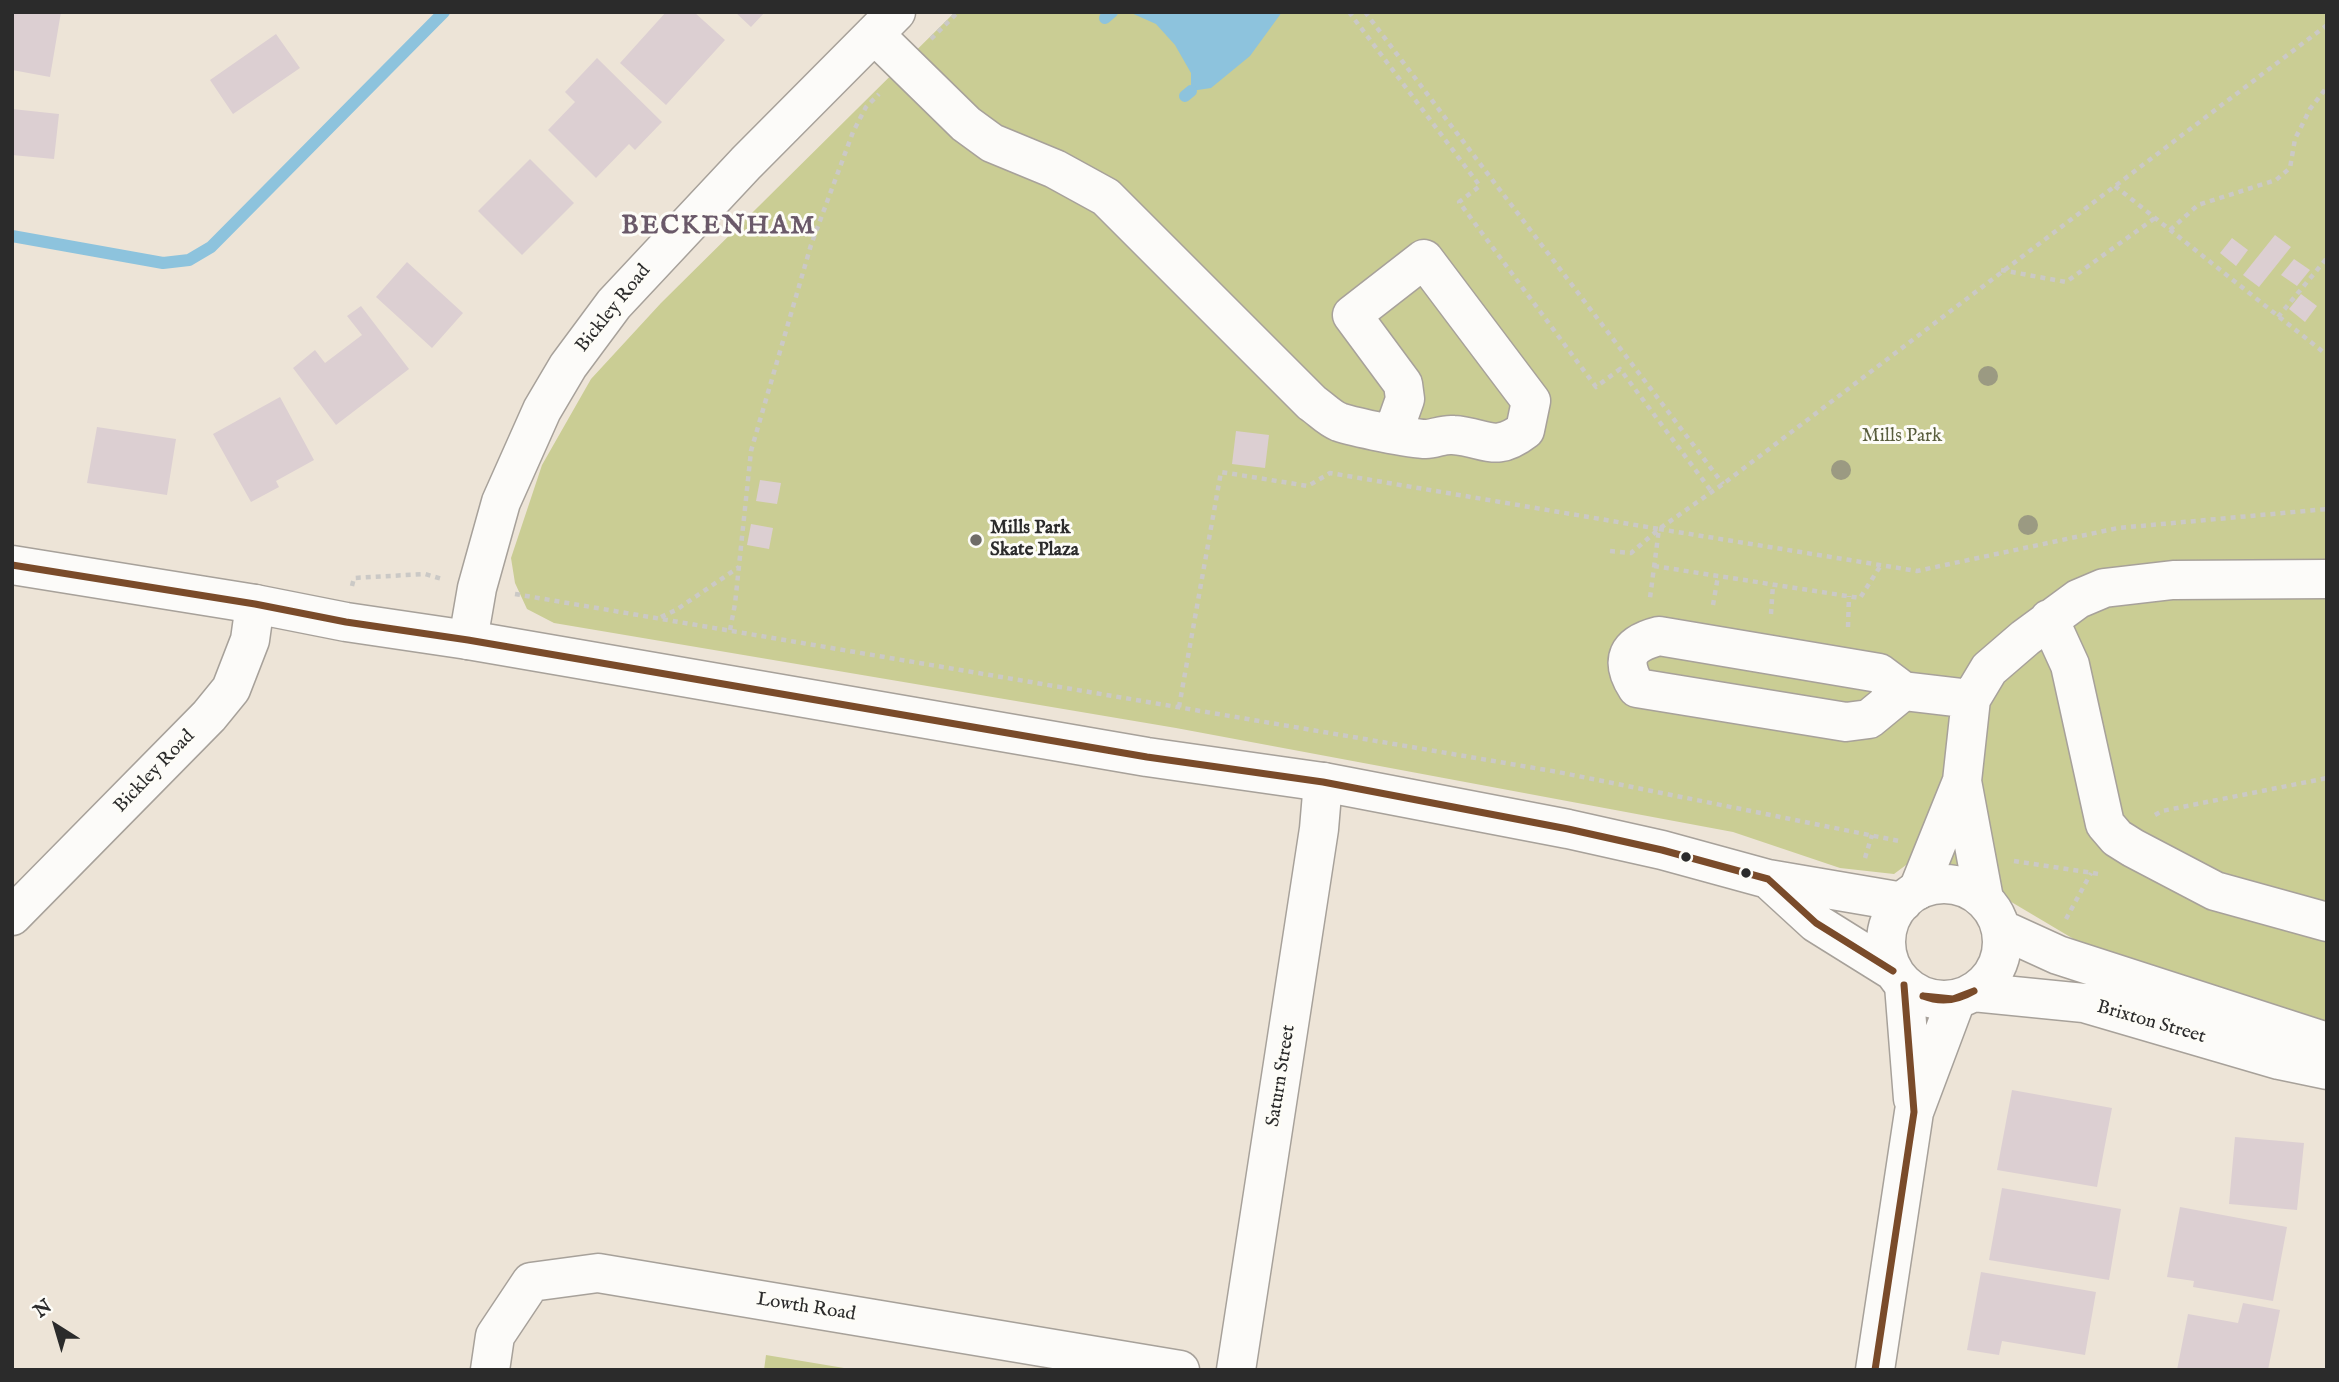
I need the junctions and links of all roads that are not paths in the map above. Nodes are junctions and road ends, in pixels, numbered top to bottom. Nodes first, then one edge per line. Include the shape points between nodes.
1 (885, 23) edge
2 (1393, 433) junction
3 (12, 565) edge
4 (2327, 579) edge
5 (256, 604) junction
6 (2049, 619) junction
7 (468, 640) junction
8 (1903, 691) junction
9 (1971, 699) junction
10 (1962, 781) junction
11 (1323, 782) junction
12 (1768, 879) junction
13 (1911, 896) junction
14 (1992, 914) junction
15 (12, 916) edge
16 (2327, 922) edge
17 (1898, 978) junction
18 (1965, 996) junction
19 (2327, 1042) edge
20 (2327, 1070) edge
21 (1914, 1112) junction
22 (490, 1370) edge
23 (1180, 1370) edge
24 (1236, 1370) edge
25 (1875, 1370) edge

1 - 2 main road via 966,124 992,143 1055,169 1105,197 1330,417
1 - 7 main road, Bickley Road via 614,304 568,366 542,410 501,502
2 - 2 main road via 1405,399 1403,384 1352,314 1424,259 1531,401 1530,414 1525,430 1511,441 1497,444 1452,435 1427,439
3 - 5 main road, Brixton Street
4 - 6 main road via 2174,580 2104,588
5 - 7 main road, Brixton Street
5 - 15 main road, Bickley Road via 250,640 231,689
6 - 9 main road via 1989,669
6 - 16 main road via 2070,665 2105,824 2117,838 2215,891
7 - 11 main road, Brixton Street via 1134,755
8 - 8 main road via 1869,719 1846,722 1637,688 1627,663 1637,644 1659,636 1879,673
8 - 9 main road
9 - 10 main road
10 - 13 main road
10 - 14 main road
11 - 12 main road, Brixton Street via 1568,829
11 - 24 main road, Saturn Street
12 - 13 main road, Brixton Street
12 - 17 main road, Brixton Street via 1816,923
13 - 14 main road, Brixton Street via 1936,885 1952,885 1969,890
13 - 17 main road via 1891,916 1886,934 1886,953
14 - 18 main road via 2002,948 1997,965 1987,981
14 - 19 main road, Brixton Street via 2058,955
17 - 18 main road, Brixton Street via 1920,996 1937,1000
17 - 21 main road
18 - 20 main road, Brixton Street via 2084,1003
18 - 21 main road
21 - 25 main road
22 - 23 main road, Lowth Road via 495,1336 531,1282 598,1273

